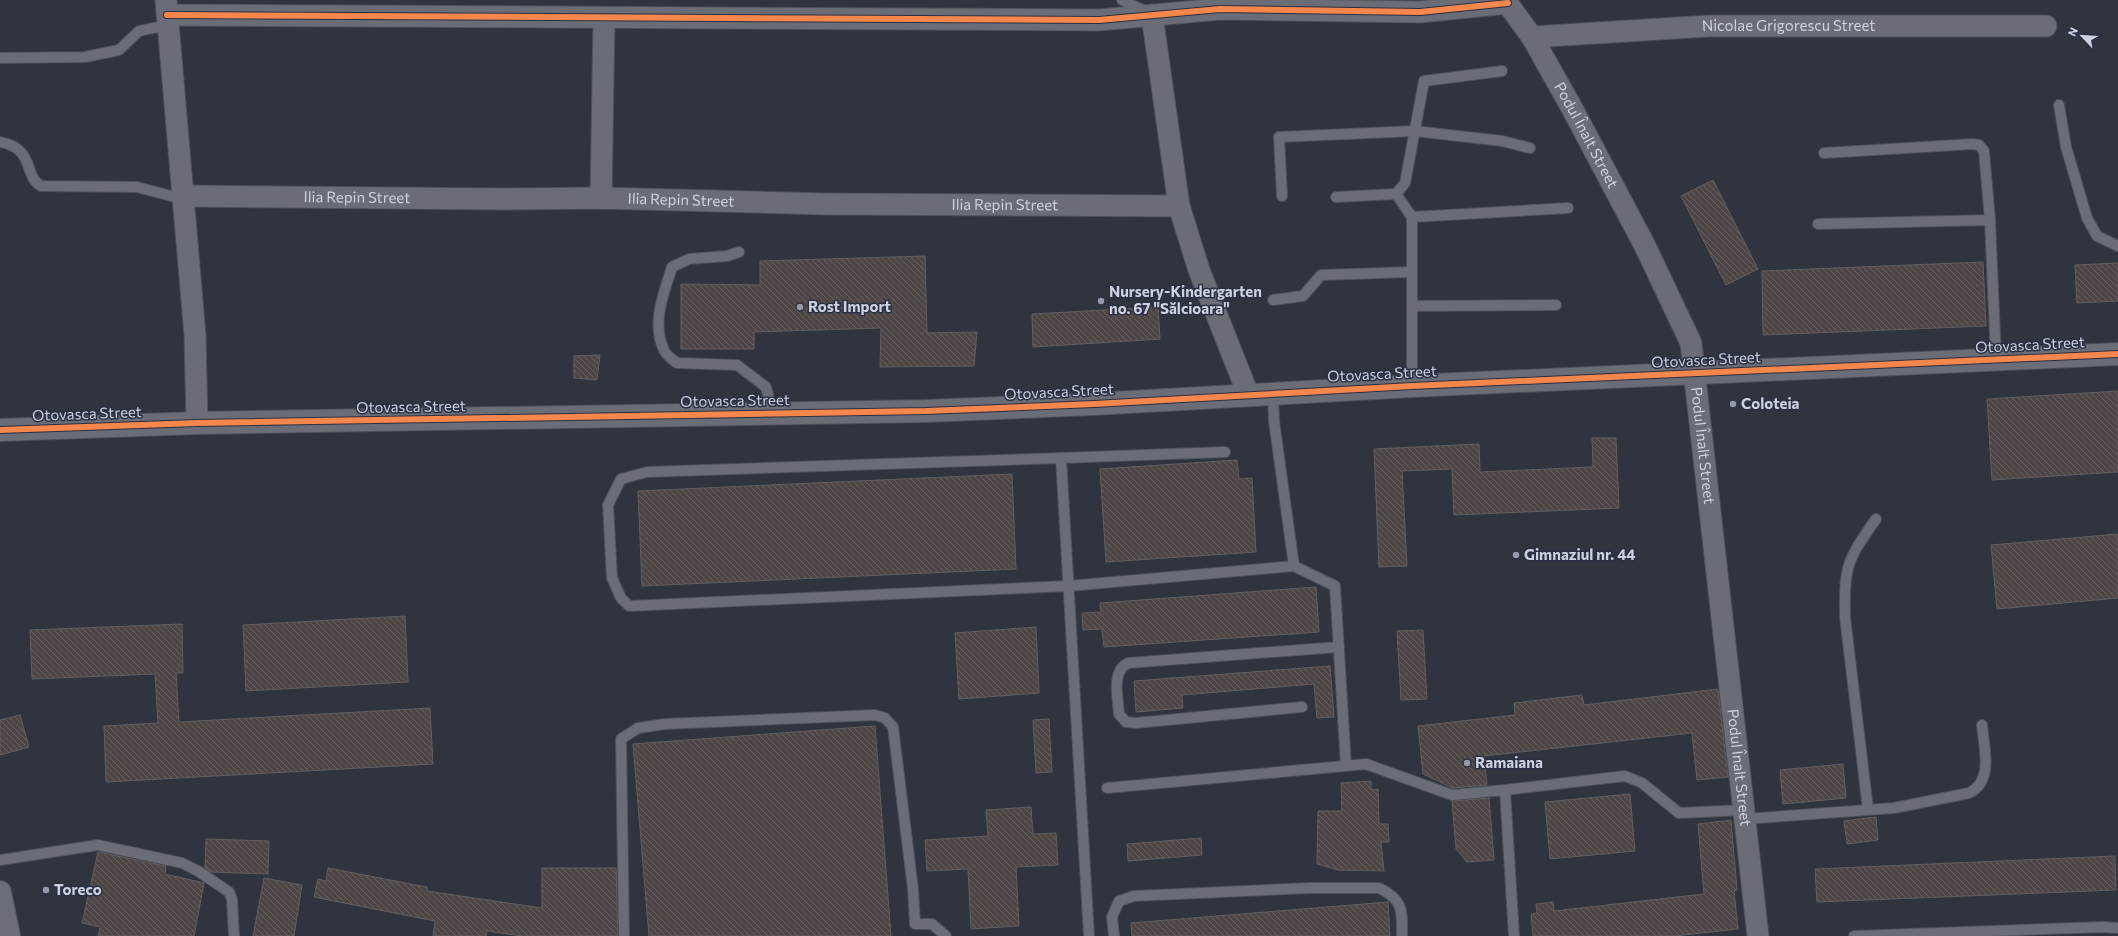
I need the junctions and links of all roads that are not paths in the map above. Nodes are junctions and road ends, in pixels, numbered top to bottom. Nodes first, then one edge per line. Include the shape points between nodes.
1 (1122, 0) edge
2 (1506, 2) edge
3 (1179, 6) edge
4 (167, 13) edge
5 (1152, 15) junction
6 (604, 18) junction
7 (2046, 26) dead end
8 (1532, 37) junction
9 (0, 58) edge
10 (1502, 71) dead end
11 (2059, 105) dead end
12 (1415, 131) junction
13 (0, 142) edge
14 (1530, 148) dead end
15 (1824, 153) dead end
16 (1396, 194) junction
17 (184, 196) junction
18 (1282, 196) dead end
19 (1336, 197) dead end
20 (601, 198) junction
21 (1179, 206) junction
22 (1568, 208) dead end
23 (1412, 217) junction
24 (1990, 220) junction
25 (1818, 224) dead end
26 (2118, 246) edge
27 (738, 252) dead end
28 (1412, 272) junction
29 (1273, 300) dead end
30 (1556, 305) dead end
31 (1412, 306) junction
32 (2118, 354) edge
33 (1996, 360) junction
34 (1694, 374) junction
35 (1412, 386) junction
36 (1273, 393) junction
37 (1248, 394) junction
38 (773, 414) junction
39 (197, 423) junction
40 (0, 430) edge
41 (1225, 452) dead end
42 (1061, 458) junction
43 (1876, 519) dead end
44 (1294, 566) junction
45 (1068, 586) junction
46 (1339, 647) junction
47 (1302, 707) dead end
48 (1982, 725) dead end
49 (1346, 766) junction
50 (1107, 788) dead end
51 (1505, 790) junction
52 (1868, 809) junction
53 (1744, 815) junction
54 (0, 860) edge
55 (0, 892) edge
56 (2118, 928) edge
57 (6, 930) edge
58 (234, 936) edge
59 (624, 936) edge
60 (946, 936) edge
61 (1089, 936) edge
62 (1114, 936) edge
63 (1402, 936) edge
64 (1514, 936) edge
65 (1758, 936) edge
66 (1854, 936) edge

1 - 5 lane
2 - 3 street via 1420,12
2 - 8 street, Podul Înalt Street
3 - 5 street
4 - 6 street
4 - 9 lane via 139,31 119,50 85,57
4 - 17 street
5 - 6 street via 1099,20
5 - 21 street
6 - 20 street
7 - 8 street, Nicolae Grigorescu Street via 1708,26
8 - 34 street, Podul Înalt Street via 1574,110 1645,246 1691,343
10 - 12 lane via 1424,81
11 - 26 lane via 2066,147 2087,218 2097,236
12 - 14 lane
12 - 16 lane via 1405,182
12 - 18 lane via 1279,137
13 - 17 lane via 12,145 22,153 41,186 137,187 175,197
15 - 24 lane via 1979,145 1984,151
16 - 19 lane
16 - 23 lane
17 - 20 street, Ilia Repin Street
17 - 39 street via 195,335
20 - 21 street, Ilia Repin Street via 825,204
21 - 37 street via 1198,270
22 - 23 lane
23 - 28 lane
24 - 25 lane
24 - 33 lane
27 - 38 lane via 727,256 688,259 672,267 660,307 658,329 664,351 678,363 737,366 766,387
28 - 29 lane via 1321,275 1303,296
28 - 31 lane
30 - 31 lane
31 - 35 lane
32 - 33 street, Otovasca Street
33 - 34 street, Otovasca Street
34 - 35 street, Otovasca Street
34 - 53 street, Podul Înalt Street
35 - 36 street, Otovasca Street
36 - 37 street, Otovasca Street
36 - 44 lane via 1274,421
37 - 38 street, Otovasca Street via 1094,404
38 - 39 street, Otovasca Street
39 - 40 street, Otovasca Street
41 - 42 lane
42 - 45 lane
42 - 45 lane via 647,472 621,479 608,505 612,578 621,598 630,606
43 - 52 lane via 1851,560 1845,589 1848,640
44 - 45 lane
44 - 46 lane via 1335,586
45 - 61 lane
46 - 47 lane via 1128,663 1117,673 1119,714 1126,722
46 - 49 lane
48 - 52 lane via 1986,769 1981,784 1975,790 1894,808
49 - 50 lane
49 - 51 lane via 1366,764 1452,795
51 - 53 lane via 1625,776 1642,783 1679,813
51 - 64 lane
52 - 53 lane
53 - 65 street, Podul Înalt Street
54 - 58 lane via 98,845 182,863 229,892 232,900
55 - 57 main road
56 - 66 lane
59 - 60 lane via 621,739 638,728 665,724 876,715 885,718 893,727 915,924 932,924
62 - 63 lane via 1112,917 1119,902 1134,896 1310,888 1379,888 1389,893 1402,910

